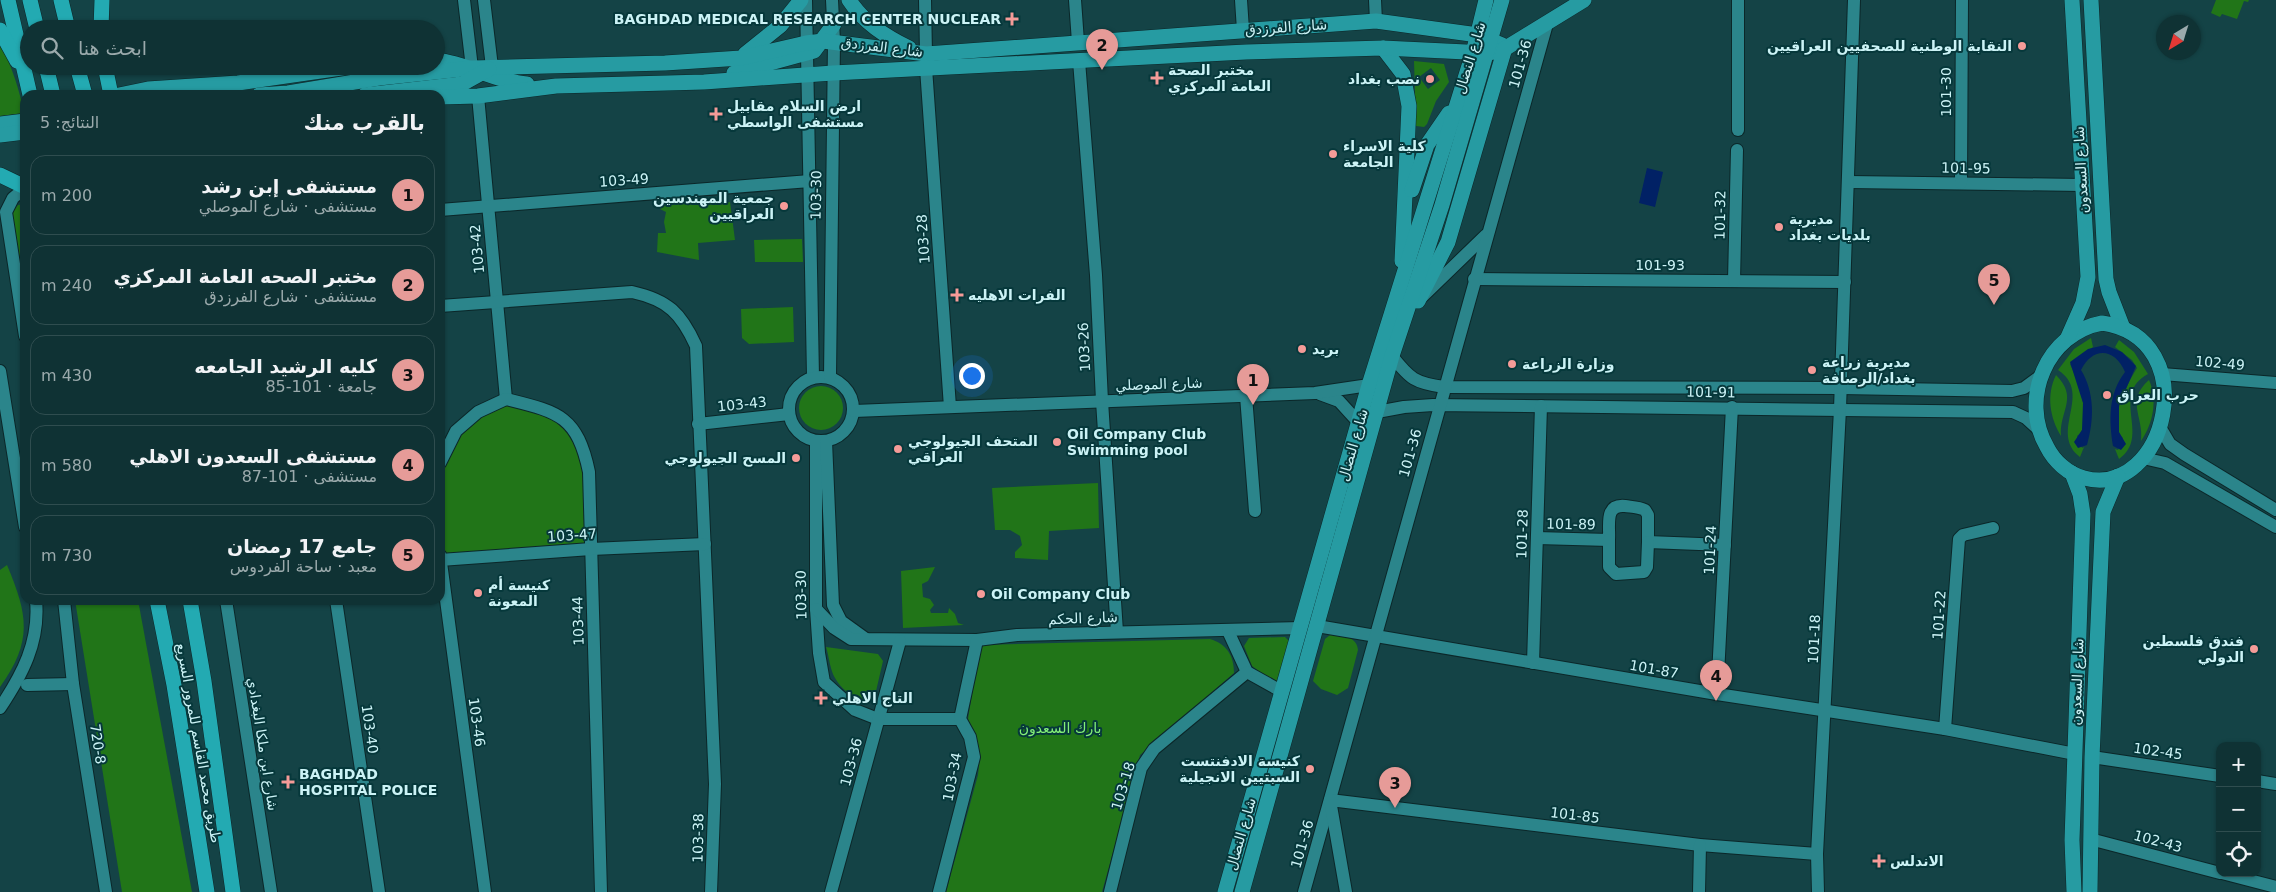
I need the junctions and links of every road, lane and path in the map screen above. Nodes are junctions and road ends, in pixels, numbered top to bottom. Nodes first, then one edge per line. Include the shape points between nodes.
1 (8, 0) edge
2 (30, 0) edge
3 (61, 0) edge
4 (102, 0) edge
5 (464, 0) edge
6 (484, 0) edge
7 (801, 0) edge
8 (806, 0) edge
9 (832, 0) edge
10 (849, 0) edge
11 (924, 0) edge
12 (1075, 0) edge
13 (1241, 0) edge
14 (1375, 0) edge
15 (1486, 0) edge
16 (1502, 0) edge
17 (1584, 0) edge
18 (1738, 0) edge
19 (1854, 0) edge
20 (1962, 0) edge
21 (2072, 0) edge
22 (2091, 0) edge
23 (35, 20) edge
24 (66, 20) edge
25 (101, 20) edge
26 (1376, 21) junction
27 (834, 24) joint
28 (1547, 24) junction
29 (0, 30) edge
30 (1244, 30) junction
31 (829, 41) junction
32 (1078, 42) junction
33 (1482, 45) junction
34 (806, 48) junction
35 (1383, 48) junction
36 (1505, 48) junction
37 (20, 52) edge
38 (740, 58) junction
39 (924, 59) junction
40 (1079, 61) junction
41 (445, 62) edge
42 (20, 69) edge
43 (482, 69) junction
44 (445, 72) edge
45 (833, 73) junction
46 (22, 75) edge
47 (25, 75) edge
48 (48, 75) edge
49 (79, 75) edge
50 (107, 75) edge
51 (293, 75) edge
52 (413, 75) edge
53 (808, 76) junction
54 (704, 82) junction
55 (556, 86) junction
56 (28, 90) edge
57 (29, 90) edge
58 (52, 90) edge
59 (83, 90) edge
60 (110, 90) edge
61 (164, 90) edge
62 (306, 90) edge
63 (410, 90) edge
64 (475, 96) junction
65 (445, 97) edge
66 (445, 106) edge
67 (1455, 106) junction
68 (20, 122) edge
69 (0, 124) edge
70 (1738, 130) dead end
71 (20, 133) edge
72 (0, 135) edge
73 (1737, 150) dead end
74 (1456, 157) junction
75 (1472, 162) junction
76 (0, 175) edge
77 (810, 181) junction
78 (1849, 182) junction
79 (1961, 183) junction
80 (20, 185) edge
81 (2082, 185) junction
82 (20, 192) edge
83 (488, 206) junction
84 (445, 210) edge
85 (1405, 210) junction
86 (3, 212) edge
87 (1488, 233) junction
88 (1402, 276) junction
89 (1474, 279) junction
90 (1734, 281) junction
91 (1845, 282) junction
92 (1419, 299) junction
93 (497, 302) junction
94 (445, 306) edge
95 (20, 308) edge
96 (1406, 316) junction
97 (2123, 328) junction
98 (2068, 337) junction
99 (1392, 356) junction
100 (0, 371) edge
101 (2043, 374) junction
102 (2162, 374) junction
103 (813, 377) junction
104 (830, 377) junction
105 (2276, 383) edge
106 (1369, 385) junction
107 (1444, 387) junction
108 (1841, 388) junction
109 (1315, 393) junction
110 (1246, 396) junction
111 (506, 399) junction
112 (1102, 401) junction
113 (1439, 405) junction
114 (1541, 406) junction
115 (950, 407) junction
116 (1732, 407) junction
117 (1840, 409) junction
118 (854, 411) junction
119 (1377, 412) junction
120 (789, 414) junction
121 (1359, 423) junction
122 (698, 424) junction
123 (2160, 427) junction
124 (2039, 430) junction
125 (821, 441) junction
126 (445, 453) edge
127 (2143, 458) junction
128 (2072, 473) junction
129 (2118, 476) junction
130 (2225, 479) junction
131 (2218, 492) junction
132 (20, 496) edge
133 (2276, 510) edge
134 (1255, 511) dead end
135 (2276, 527) edge
136 (1993, 528) dead end
137 (1537, 538) junction
138 (1609, 540) junction
139 (1648, 542) junction
140 (705, 544) junction
141 (1725, 545) junction
142 (591, 549) junction
143 (445, 560) edge
144 (445, 598) edge
145 (36, 605) edge
146 (65, 605) edge
147 (158, 605) edge
148 (191, 605) edge
149 (227, 605) edge
150 (337, 605) edge
151 (816, 609) junction
152 (1317, 626) junction
153 (1301, 628) junction
154 (1228, 631) junction
155 (1117, 632) junction
156 (1374, 636) junction
157 (866, 639) junction
158 (977, 640) junction
159 (900, 641) junction
160 (1533, 664) junction
161 (1247, 672) junction
162 (21, 684) junction
163 (73, 684) junction
164 (1281, 691) junction
165 (1717, 694) junction
166 (0, 708) edge
167 (1826, 712) junction
168 (878, 719) junction
169 (960, 719) junction
170 (1945, 729) junction
171 (2074, 754) junction
172 (2092, 757) junction
173 (2216, 775) edge
174 (2261, 782) edge
175 (2276, 784) edge
176 (1330, 800) junction
177 (2090, 839) junction
178 (1700, 845) junction
179 (1817, 854) junction
180 (2216, 872) edge
181 (2236, 877) edge
182 (2276, 888) edge
183 (106, 892) edge
184 (207, 892) edge
185 (234, 892) edge
186 (271, 892) edge
187 (380, 892) edge
188 (484, 892) edge
189 (601, 892) edge
190 (711, 892) edge
191 (831, 892) edge
192 (939, 892) edge
193 (1110, 892) edge
194 (1225, 892) edge
195 (1242, 892) edge
196 (1304, 892) edge
197 (1346, 892) edge
198 (1699, 892) edge
199 (1818, 892) edge
200 (2074, 892) edge
201 (2090, 892) edge

1 - 37 highway
2 - 23 highway
3 - 24 highway
4 - 25 highway
5 - 43 street
6 - 43 street
7 - 38 main road via 780,26
8 - 34 street, 103-30
9 - 27 street
10 - 39 main road via 880,33
11 - 39 street, 103-28
12 - 32 street
13 - 30 street
14 - 26 street
15 - 33 main road, شارع النضال
16 - 33 main road, شارع النضال
17 - 28 main road
18 - 70 street
19 - 78 street, 101-18
20 - 79 street, 101-30
21 - 81 main road, شارع السعدون
22 - 97 main road, شارع السعدون via 2106,279
26 - 30 main road, شارع الفرزدق
26 - 33 main road, شارع الفرزدق
27 - 31 main road
28 - 36 main road
28 - 87 street, 101-36
29 - 42 highway
30 - 32 main road, شارع الفرزدق
31 - 34 main road, شارع الفرزدق
31 - 39 main road, شارع الفرزدق
31 - 45 street, 103-30
32 - 39 main road, شارع الفرزدق
33 - 35 main road, شارع الفرزدق
33 - 36 main road via 1497,52
33 - 67 main road, شارع النضال
33 - 74 main road, شارع النضال
34 - 38 main road, شارع الفرزدق
34 - 53 street, 103-30
34 - 54 main road
35 - 40 main road, شارع الفرزدق
35 - 85 main road via 1404,74 1409,106
36 - 75 main road
38 - 43 main road, شارع الفرزدق
39 - 40 main road, شارع الفرزدق
39 - 45 main road, شارع الفرزدق
39 - 115 street, 103-28
40 - 112 street, 103-26 via 1096,275
41 - 43 main road
43 - 44 main road, شارع الفرزدق
43 - 55 main road via 513,83
43 - 63 main road via 454,85
45 - 53 main road, شارع الفرزدق
45 - 104 street, 103-30
46 - 56 highway
47 - 57 highway
48 - 58 highway
49 - 59 highway
50 - 60 highway
51 - 61 main road
52 - 62 main road, شارع الفرزدق
53 - 54 main road, شارع الفرزدق
53 - 77 street, 103-30
54 - 55 main road, شارع الفرزدق
55 - 64 main road, شارع الفرزدق
64 - 65 main road, شارع الفرزدق
64 - 66 main road
64 - 83 street, 103-42
67 - 85 main road via 1427,145
67 - 88 main road, شارع النضال
68 - 69 main road
71 - 72 main road
73 - 90 street, 101-32
74 - 75 main road
74 - 96 main road, شارع النضال
75 - 92 main road via 1448,242
76 - 80 highway
77 - 83 street, 103-49
77 - 103 street, 103-30
78 - 79 street, 101-95
78 - 91 street, 101-18
79 - 81 street, 101-95
81 - 98 main road, شارع السعدون via 2088,277 2084,303
82 - 86 street
83 - 84 street, 103-49
83 - 93 street, 103-42
85 - 88 main road
86 - 95 street
87 - 89 street, 101-36
87 - 92 street
88 - 106 main road, شارع النضال
89 - 90 street, 101-93
89 - 107 street, 101-36
90 - 91 street, 101-93
91 - 108 street, 101-18
92 - 96 main road
93 - 94 street
93 - 111 street, 103-42
93 - 122 street, 103-38 via 632,292 654,296 671,307 686,324 696,346
96 - 99 main road, شارع النضال
97 - 98 main road via 2102,323 2083,327
97 - 102 main road via 2143,341 2154,354
98 - 101 main road via 2050,358
99 - 107 street, 101-91 via 1413,380
99 - 119 main road, شارع النضال
100 - 132 street
101 - 108 street, 101-91 via 2031,384 2012,391
101 - 124 main road via 2036,403
102 - 105 street, 102-49
102 - 123 main road via 2164,401
103 - 104 street
103 - 120 street via 791,395
104 - 118 street via 843,384 852,396
106 - 109 street, شارع الموصلي
106 - 121 main road, شارع النضال
107 - 108 street, 101-91
107 - 113 street, 101-36
108 - 117 street, 101-18
109 - 110 street, شارع الموصلي
109 - 121 street, شارع الموصلي via 1339,401
110 - 112 street, شارع الموصلي
110 - 134 street
111 - 126 street via 478,412 456,431
111 - 142 street, 103-44 via 539,408 570,423 584,446 589,472
112 - 115 street, شارع الموصلي
112 - 155 street, 103-26
113 - 114 street, 101-91
113 - 119 street, 101-91
113 - 156 street, 101-36
114 - 116 street, 101-91
114 - 137 street, 101-28
115 - 118 street, شارع الموصلي
116 - 117 street, 101-91
116 - 141 street, 101-24
117 - 124 street, 101-91 via 2012,412 2026,418
117 - 167 street, 101-18
118 - 125 street via 845,431 837,438
119 - 152 main road, شارع النضال
120 - 122 street, 103-43
120 - 125 street via 798,432
121 - 153 main road, شارع النضال
122 - 140 street, 103-38
123 - 127 main road
123 - 130 street via 2170,444
124 - 128 main road via 2052,456
125 - 151 street, 103-30
125 - 157 street via 834,605 841,621
127 - 129 main road
127 - 131 street via 2165,463
128 - 129 main road via 2090,479
128 - 171 main road, شارع السعدون via 2083,514
129 - 172 main road, شارع السعدون via 2103,512
130 - 131 street
130 - 133 street
131 - 135 street
136 - 170 street, 101-22 via 1963,535 1959,539
137 - 138 street, 101-89
137 - 160 street, 101-28
138 - 139 street via 1609,567 1616,574 1644,572
138 - 139 street, 101-89 via 1610,512 1618,505 1645,510 1648,515
139 - 141 street
140 - 142 street, 103-47
140 - 190 street, 103-38 via 714,784
141 - 165 street, 101-24
142 - 143 street, 103-47
142 - 189 street, 103-44
144 - 188 street, 103-46
145 - 162 street via 33,643
146 - 163 street, 720-8
147 - 184 highway, طريق محمد القاسم للمرور السريع
148 - 185 highway, طريق محمد القاسم للمرور السريع
149 - 186 street, شارع ابن ملكا البغدادي
150 - 187 street, 103-40
151 - 157 street, شارع الحكم via 834,628 851,639
151 - 168 street, 103-30 via 824,682 855,710
152 - 156 street, 101-87
152 - 195 main road, شارع النضال
153 - 154 street, شارع الحكم
153 - 164 main road, شارع النضال
154 - 155 street, شارع الحكم
154 - 161 street
155 - 158 street, شارع الحكم via 1017,635
156 - 160 street, 101-87
156 - 176 street, 101-36
157 - 159 street, شارع الحكم
158 - 159 street, شارع الحكم
158 - 169 street
159 - 168 street, 103-36
160 - 165 street, 101-87
161 - 164 street
161 - 193 street, 103-18 via 1154,749 1141,768
162 - 163 street
162 - 166 street
163 - 183 street, 720-8
164 - 194 main road, شارع النضال
165 - 167 street, 101-87
167 - 170 street, 101-87
167 - 179 street, 101-18
168 - 169 street
168 - 191 street, 103-36
169 - 192 street, 103-34 via 970,737 974,757
170 - 171 street, 101-87
171 - 200 main road, شارع السعدون
172 - 173 street, 102-45
172 - 177 main road, شارع السعدون
174 - 175 street
176 - 178 street, 101-85
176 - 196 street, 101-36
176 - 197 street
177 - 180 street, 102-43
177 - 201 main road, شارع السعدون
178 - 179 street, 101-85
178 - 198 street
179 - 199 street, 101-18
181 - 182 street, 102-43

